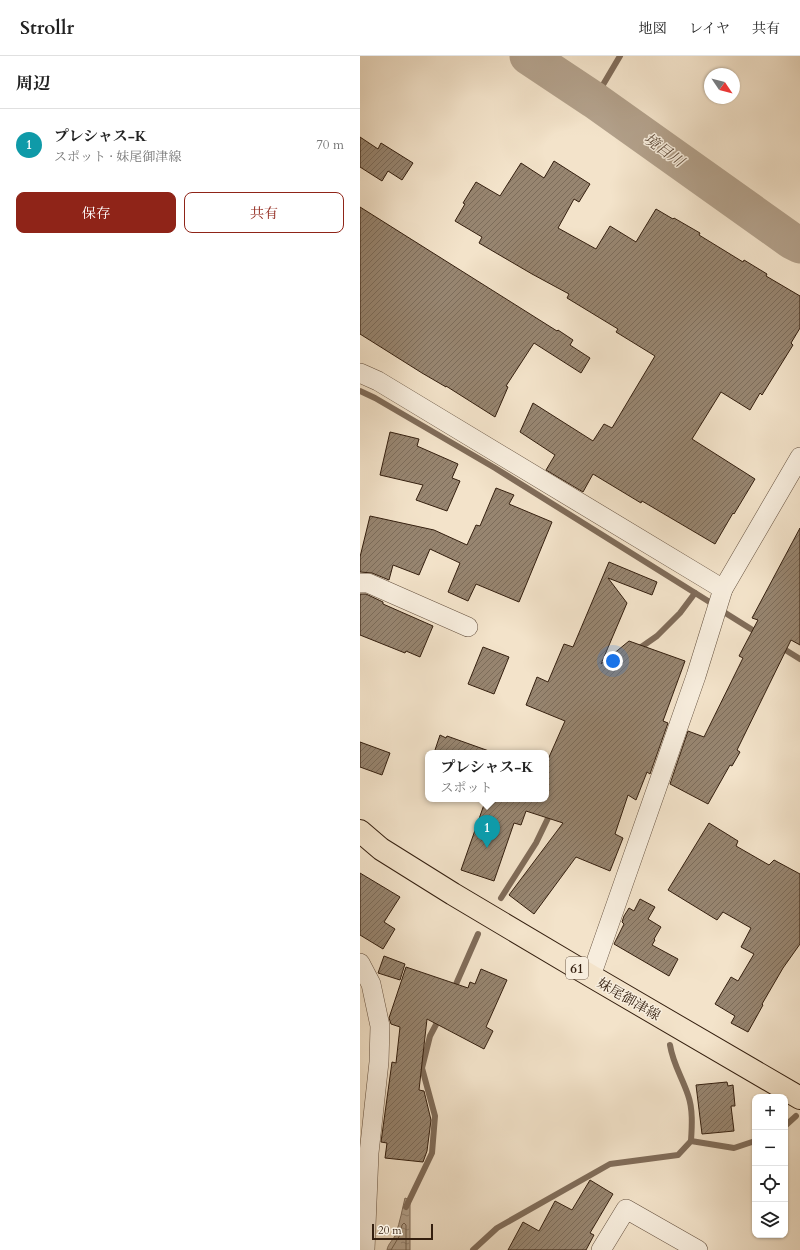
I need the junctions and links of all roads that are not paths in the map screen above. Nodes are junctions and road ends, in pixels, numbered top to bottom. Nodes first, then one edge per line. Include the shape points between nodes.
1 (360, 372) edge
2 (800, 457) edge
3 (360, 583) edge
4 (719, 602) junction
5 (468, 627) dead end
6 (360, 831) edge
7 (360, 963) edge
8 (591, 976) junction
9 (800, 1098) edge
10 (365, 1152) edge
11 (365, 1250) edge
12 (601, 1250) edge
13 (698, 1250) edge

1 - 4 street via 378,381
2 - 4 street
3 - 5 street via 368,583
4 - 8 street via 696,676
6 - 8 main road, 妹尾御津線 / 61 via 381,849
7 - 10 street via 371,984 380,1026 379,1062
8 - 9 main road, 妹尾御津線 / 61
10 - 11 street
12 - 13 street via 626,1209

